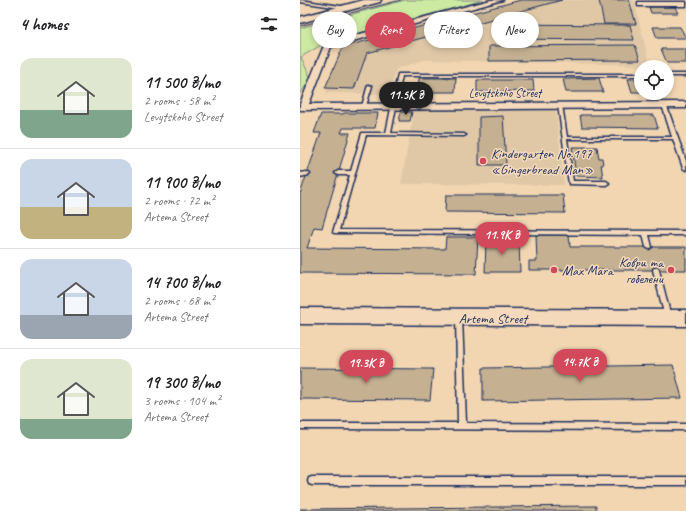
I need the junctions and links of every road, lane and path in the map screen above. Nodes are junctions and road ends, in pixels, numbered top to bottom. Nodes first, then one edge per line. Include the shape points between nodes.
1 (376, 0) edge
2 (499, 0) edge
3 (300, 1) edge
4 (641, 4) dead end
5 (686, 4) edge
6 (347, 8) junction
7 (300, 20) edge
8 (634, 75) edge
9 (674, 75) edge
10 (686, 75) edge
11 (370, 86) dead end
12 (560, 105) junction
13 (664, 105) junction
14 (686, 105) edge
15 (302, 106) edge
16 (364, 106) junction
17 (394, 106) junction
18 (388, 134) junction
19 (464, 135) dead end
20 (565, 138) junction
21 (675, 138) junction
22 (686, 168) edge
23 (353, 172) junction
24 (338, 173) dead end
25 (300, 174) edge
26 (307, 174) dead end
27 (606, 183) dead end
28 (646, 233) junction
29 (686, 233) edge
30 (650, 247) dead end
31 (656, 270) dead end
32 (300, 316) edge
33 (459, 318) junction
34 (677, 318) edge
35 (300, 426) edge
36 (462, 427) junction
37 (686, 427) edge
38 (312, 481) dead end
39 (686, 481) edge

1 - 6 main road
2 - 15 street via 328,45
3 - 6 lane
4 - 5 street
6 - 7 main road
8 - 17 lane via 400,74
9 - 10 lane
11 - 16 lane
12 - 13 street, Levytskoho Street
12 - 17 street, Levytskoho Street
12 - 20 lane
13 - 14 street, Levytskoho Street
13 - 21 lane
15 - 16 street, Levytskoho Street
16 - 17 street, Levytskoho Street
17 - 18 lane
18 - 19 lane
18 - 23 lane via 364,134
20 - 21 lane
20 - 27 lane via 571,183
21 - 22 lane
23 - 24 lane
23 - 28 lane via 336,232
25 - 26 lane
28 - 29 lane
28 - 30 lane
31 - 34 lane
32 - 33 main road, Artema Street
33 - 34 main road, Artema Street
33 - 36 lane
35 - 36 lane
36 - 37 lane
38 - 39 lane

